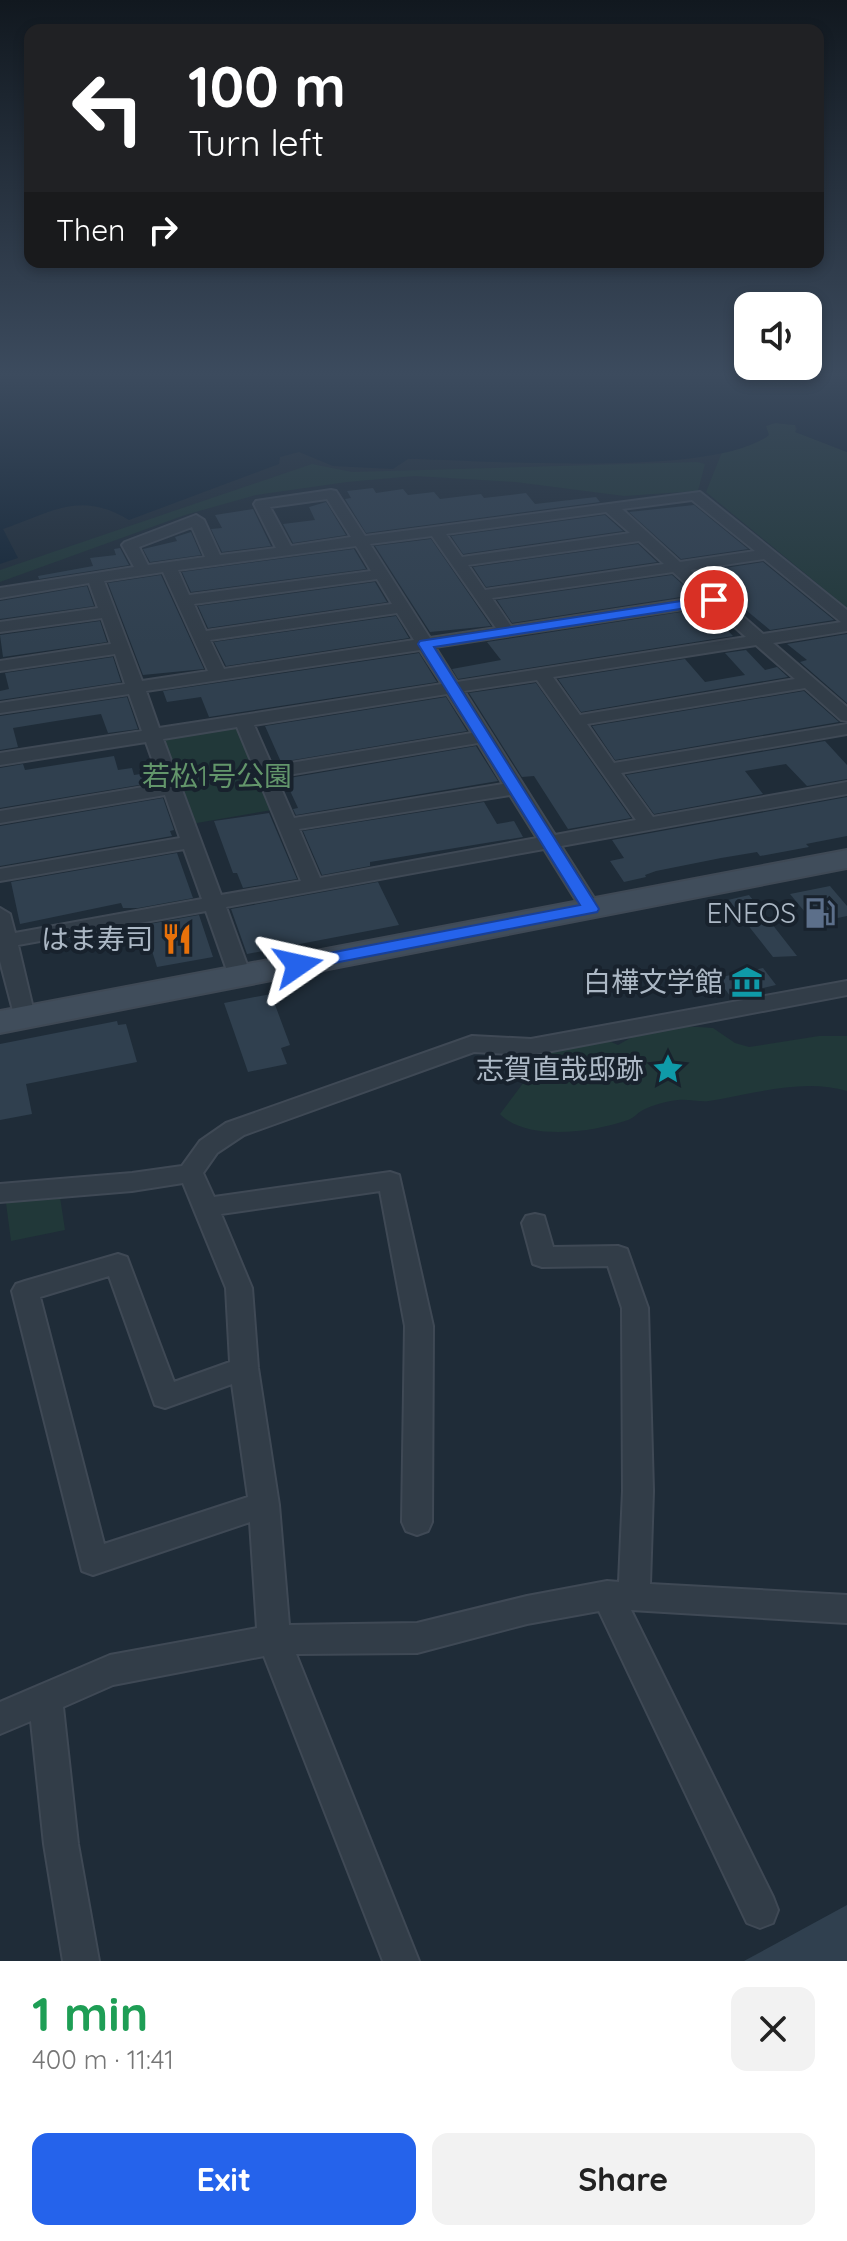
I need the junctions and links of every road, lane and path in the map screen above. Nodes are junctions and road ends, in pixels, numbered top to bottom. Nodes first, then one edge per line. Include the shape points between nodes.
1 (610, 507) junction
2 (436, 531) junction
3 (643, 536) junction
4 (360, 541) junction
5 (286, 551) junction
6 (766, 554) junction
7 (215, 561) junction
8 (458, 562) junction
9 (168, 567) junction
10 (679, 567) junction
11 (143, 570) junction
12 (381, 574) junction
13 (95, 577) junction
14 (0, 593) edge
15 (482, 595) junction
16 (714, 600) junction
17 (183, 601) junction
18 (402, 607) junction
19 (108, 612) junction
20 (847, 618) edge
21 (847, 626) edge
22 (0, 627) edge
23 (507, 632) junction
24 (200, 637) junction
25 (762, 640) junction
26 (425, 644) junction
27 (121, 648) junction
28 (0, 666) edge
29 (542, 674) junction
30 (218, 675) junction
31 (810, 682) junction
32 (135, 688) junction
33 (454, 688) junction
34 (0, 708) edge
35 (847, 716) edge
36 (243, 721) junction
37 (575, 721) junction
38 (847, 729) edge
39 (152, 735) junction
40 (484, 737) junction
41 (0, 759) edge
42 (609, 769) junction
43 (265, 773) junction
44 (170, 788) junction
45 (516, 788) junction
46 (847, 788) edge
47 (0, 817) edge
48 (648, 824) junction
49 (287, 825) junction
50 (190, 842) junction
51 (550, 842) junction
52 (847, 859) edge
53 (0, 875) edge
54 (313, 885) junction
55 (212, 903) junction
56 (591, 909) junction
57 (0, 914) edge
58 (3, 942) edge
59 (240, 976) junction
60 (847, 988) edge
61 (12, 1019) edge
62 (191, 1173) junction
63 (0, 1193) edge
64 (207, 1207) junction
65 (535, 1223) dead end
66 (244, 1368) junction
67 (264, 1505) junction
68 (417, 1522) dead end
69 (621, 1595) junction
70 (847, 1609) edge
71 (274, 1640) junction
72 (45, 1696) junction
73 (0, 1718) edge
74 (760, 1910) dead end
75 (81, 1961) edge
76 (401, 1961) edge

1 - 2 street
1 - 3 street
1 - 6 street via 695,495
2 - 4 street
2 - 8 street
3 - 8 street
3 - 10 street
4 - 5 street
4 - 5 street via 331,494 261,504
4 - 12 street
5 - 7 street
6 - 10 street
6 - 20 street
7 - 9 street
7 - 11 street via 196,520 130,545
8 - 15 street
9 - 11 street
9 - 17 street
10 - 15 street
10 - 16 street
11 - 13 street
12 - 17 street
12 - 18 street
13 - 14 street
13 - 19 street
15 - 23 street
16 - 23 street
16 - 25 street
17 - 24 street
18 - 24 street
18 - 26 street
19 - 22 street
19 - 27 street
21 - 25 street
23 - 26 street
24 - 30 street
25 - 29 street
25 - 31 street
26 - 30 street
26 - 33 street
27 - 28 street
27 - 32 street
29 - 33 street
29 - 37 street
30 - 32 street
31 - 35 street
31 - 37 street
32 - 34 street
32 - 39 street
33 - 36 street
33 - 40 street
36 - 39 street
36 - 43 street
37 - 42 street
38 - 42 street
39 - 41 street
39 - 44 street
40 - 43 street
40 - 45 street
42 - 48 street
43 - 49 street
44 - 47 street
44 - 50 street
45 - 49 street
45 - 51 street
46 - 48 street
48 - 51 street
49 - 54 street
50 - 53 street
50 - 55 street
51 - 54 street
51 - 56 street
52 - 56 street
54 - 55 street
55 - 58 street
55 - 59 street
56 - 59 street
57 - 58 street
58 - 61 street
59 - 61 street
60 - 62 street via 531,1047 472,1044 235,1129 197,1157
62 - 63 street
62 - 64 street
64 - 66 street via 239,1288
64 - 68 street via 390,1181 419,1326
65 - 69 street via 542,1257 618,1256 635,1308 638,1491
66 - 67 street
66 - 67 street via 165,1397 118,1264 25,1291 93,1561
67 - 71 street
69 - 70 street
69 - 71 street via 527,1610 417,1638
69 - 74 street
71 - 72 street via 110,1670
71 - 76 street
72 - 73 street
72 - 75 street via 61,1844

